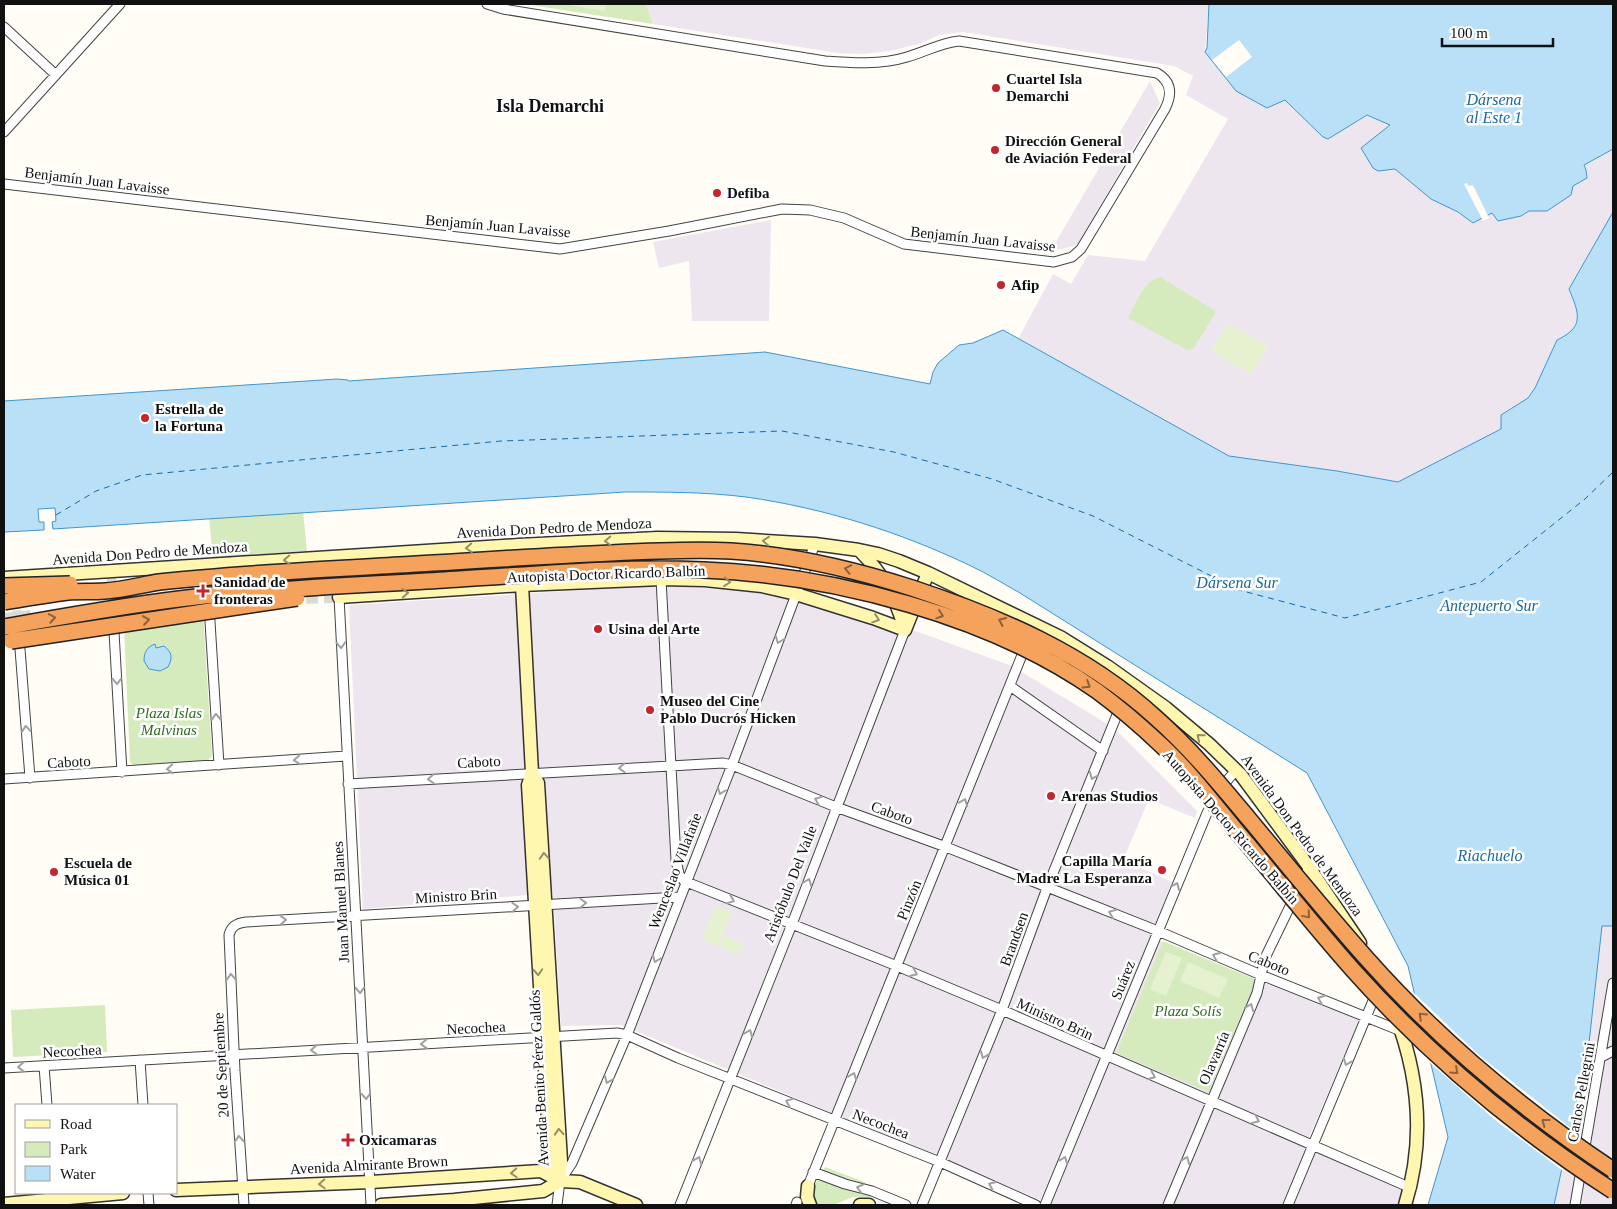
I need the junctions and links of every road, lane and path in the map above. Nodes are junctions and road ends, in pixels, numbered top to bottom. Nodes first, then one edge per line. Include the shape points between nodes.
1 (120, 4) edge
2 (486, 4) edge
3 (4, 27) edge
4 (56, 75) junction
5 (4, 132) edge
6 (4, 184) edge
7 (814, 544) junction
8 (859, 550) junction
9 (207, 566) junction
10 (928, 573) junction
11 (4, 578) edge
12 (660, 579) junction
13 (158, 582) junction
14 (390, 583) junction
15 (522, 585) junction
16 (4, 586) edge
17 (105, 591) junction
18 (796, 594) junction
19 (339, 597) joint
20 (4, 602) edge
21 (4, 611) tunnel mouth
22 (1034, 624) junction
23 (4, 627) tunnel mouth
24 (905, 630) junction
25 (114, 632) tunnel mouth
26 (16, 645) joint
27 (1010, 686) junction
28 (1128, 688) junction
29 (1103, 751) junction
30 (346, 756) junction
31 (732, 765) junction
32 (219, 766) junction
33 (670, 766) junction
34 (1236, 770) junction
35 (122, 772) junction
36 (532, 773) junction
37 (30, 778) junction
38 (4, 779) edge
39 (348, 784) junction
40 (1220, 789) junction
41 (836, 807) junction
42 (946, 847) junction
43 (1309, 867) junction
44 (686, 882) junction
45 (1300, 885) junction
46 (1047, 888) junction
47 (679, 897) junction
48 (541, 905) junction
49 (356, 916) junction
50 (792, 924) junction
51 (235, 926) joint
52 (1158, 931) junction
53 (898, 966) junction
54 (1260, 975) junction
55 (1381, 981) junction
56 (1613, 983) edge
57 (1002, 1010) junction
58 (1366, 1017) junction
59 (1400, 1031) junction
60 (627, 1035) junction
61 (547, 1038) junction
62 (363, 1047) junction
63 (1613, 1052) edge
64 (234, 1054) junction
65 (1107, 1057) junction
66 (1601, 1057) junction
67 (140, 1060) junction
68 (44, 1066) junction
69 (4, 1068) edge
70 (731, 1078) junction
71 (1211, 1100) junction
72 (47, 1104) edge
73 (143, 1104) edge
74 (834, 1121) junction
75 (1313, 1146) junction
76 (940, 1162) junction
77 (1613, 1170) edge
78 (814, 1172) junction
79 (560, 1181) junction
80 (371, 1182) junction
81 (808, 1186) joint
82 (242, 1188) junction
83 (1411, 1188) junction
84 (178, 1190) edge
85 (1613, 1191) edge
86 (100, 1194) edge
87 (53, 1196) edge
88 (4, 1204) edge
89 (801, 1204) edge
90 (244, 1205) edge
91 (371, 1205) edge
92 (381, 1205) edge
93 (557, 1205) edge
94 (636, 1205) edge
95 (680, 1205) edge
96 (860, 1205) edge
97 (869, 1205) edge
98 (906, 1205) edge
99 (922, 1205) edge
100 (1036, 1205) edge
101 (1045, 1205) edge
102 (1168, 1205) edge
103 (1288, 1205) edge
104 (1405, 1205) edge
105 (1575, 1205) edge

1 - 4 street
2 - 6 street, Benjamín Juan Lavaisse via 834,62 890,60 959,41 1157,73 1168,82 1170,95 1165,109 1081,249 1072,257 1054,262 904,244 844,218 799,209 782,209 560,249
3 - 4 street
4 - 5 street
7 - 8 main road, Avenida Don Pedro de Mendoza
7 -> 9 main road, Avenida Don Pedro de Mendoza via 657,538
7 - 18 street, Wenceslao Villafañe
8 - 10 main road, Avenida Don Pedro de Mendoza via 899,560
8 - 24 main road via 893,594
9 - 11 main road, Avenida Don Pedro de Mendoza
32 -> 9 street
10 - 22 main road, Avenida Don Pedro de Mendoza
10 - 24 main road, Aristóbulo Del Valle
12 - 15 main road
12 -> 18 main road via 731,582
12 - 33 street
13 - 16 highway, bridge
13 - 17 highway, Autopista Doctor Ricardo Balbín, bridge
77 -> 13 highway, Autopista Doctor Ricardo Balbín, bridge via 1506,1091 1407,1002 1200,761 1154,716 1076,658 992,616 859,571 764,554 706,550 565,555
23 -> 14 highway, Autopista Doctor Ricardo Balbín, bridge via 196,597
26 -> 14 highway, bridge
14 -> 85 highway, Autopista Doctor Ricardo Balbín, bridge via 623,570 753,574 822,583 896,601 974,628 1040,657 1119,708 1166,750 1352,969 1437,1054 1536,1137
19 -> 15 main road
15 - 36 main road, Avenida Benito Pérez Galdós
17 - 20 highway, Autopista Doctor Ricardo Balbín, bridge via 72,592
17 - 21 highway, bridge
18 -> 24 main road
18 -> 31 street, Wenceslao Villafañe
19 -> 30 street, Juan Manuel Blanes
22 - 27 street, Pinzón
22 - 28 main road, Avenida Don Pedro de Mendoza via 1107,666
24 - 41 street, Aristóbulo Del Valle
25 -> 35 street
37 -> 26 street
27 - 29 street
42 -> 27 street, Pinzón
28 - 29 street, Brandsen
34 -> 28 main road, Avenida Don Pedro de Mendoza via 1190,728
28 - 40 main road, Avenida Don Pedro de Mendoza
29 -> 46 street, Brandsen
30 -> 32 street, Caboto
30 - 39 street, Juan Manuel Blanes
31 - 33 street, Caboto
41 -> 31 street, Caboto
31 -> 44 street, Wenceslao Villafañe
32 -> 35 street, Caboto
33 -> 36 street, Caboto
33 - 44 street via 676,860 679,874
34 - 40 street, Suárez
34 - 43 main road, Avenida Don Pedro de Mendoza
35 - 37 street, Caboto
36 -> 39 street, Caboto
36 - 48 main road, Avenida Benito Pérez Galdós via 538,783
37 - 38 street, Caboto
39 - 49 street, Juan Manuel Blanes
40 - 45 main road, Avenida Don Pedro de Mendoza
52 -> 40 street, Suárez
41 - 42 street, Caboto
50 -> 41 street, Aristóbulo Del Valle
42 - 46 street, Caboto
42 - 53 street, Pinzón
43 - 45 street, Olavarría
43 - 55 main road, Avenida Don Pedro de Mendoza
44 - 47 street, Wenceslao Villafañe
44 -> 50 street, Ministro Brin
45 - 54 street, Olavarría
45 - 55 main road, Avenida Don Pedro de Mendoza
52 -> 46 street, Caboto
46 - 57 street, Brandsen
48 -> 47 street, Ministro Brin
47 -> 60 street, Wenceslao Villafañe
49 -> 48 street, Ministro Brin
48 - 61 main road, Avenida Benito Pérez Galdós
51 -> 49 street, Ministro Brin via 246,922
49 -> 62 street, Juan Manuel Blanes
50 - 53 street, Ministro Brin
70 -> 50 street, Aristóbulo Del Valle
64 -> 51 street, 20 de Septiembre via 229,935
54 -> 52 street, Caboto
52 - 65 street, Suárez
53 -> 57 street, Ministro Brin
74 -> 53 street, Pinzón
58 -> 54 street, Caboto
71 -> 54 street, Olavarría
55 - 58 street
55 - 59 main road, Avenida Don Pedro de Mendoza
56 - 66 street, Carlos Pellegrini
57 - 65 street, Ministro Brin
57 -> 76 street, Brandsen
58 - 59 street, Caboto
58 -> 75 street
59 - 83 main road, Avenida Don Pedro de Mendoza via 1409,1059 1417,1107 1416,1162
60 - 61 street, Necochea via 614,1032
60 - 70 street, Necochea
60 -> 79 street, Wenceslao Villafañe via 572,1163
61 -> 62 street, Necochea
61 - 79 main road, Avenida Benito Pérez Galdós via 550,1154
62 -> 64 street, Necochea
62 -> 80 street, Juan Manuel Blanes
63 - 66 street
64 - 67 street, Necochea
82 -> 64 street, 20 de Septiembre
65 -> 71 street, Ministro Brin
101 -> 65 street, Suárez
66 - 105 street, Carlos Pellegrini
67 - 68 street, Necochea
67 - 73 street
68 -> 69 street, Necochea
68 - 72 street
74 -> 70 street, Necochea
95 -> 70 street, Aristóbulo Del Valle
71 -> 75 street, Ministro Brin
102 -> 71 street, Olavarría
74 - 76 street, Necochea
74 - 78 street, Pinzón
75 - 83 street, Ministro Brin
75 - 103 street
76 - 99 street, Brandsen
100 -> 76 street, Necochea
78 - 81 street, Pinzón
98 -> 78 street
79 -> 80 main road, Avenida Almirante Brown via 541,1171
79 - 92 main road via 543,1191
79 - 93 street, Wenceslao Villafañe
79 - 94 main road, Avenida Almirante Brown via 580,1182
80 -> 82 main road, Avenida Almirante Brown
80 - 91 street, Juan Manuel Blanes
81 - 89 main road via 807,1197
82 - 84 main road, Avenida Almirante Brown
82 - 90 street, 20 de Septiembre
83 - 104 main road, Avenida Don Pedro de Mendoza
86 - 87 main road
87 - 88 main road
96 - 97 main road

